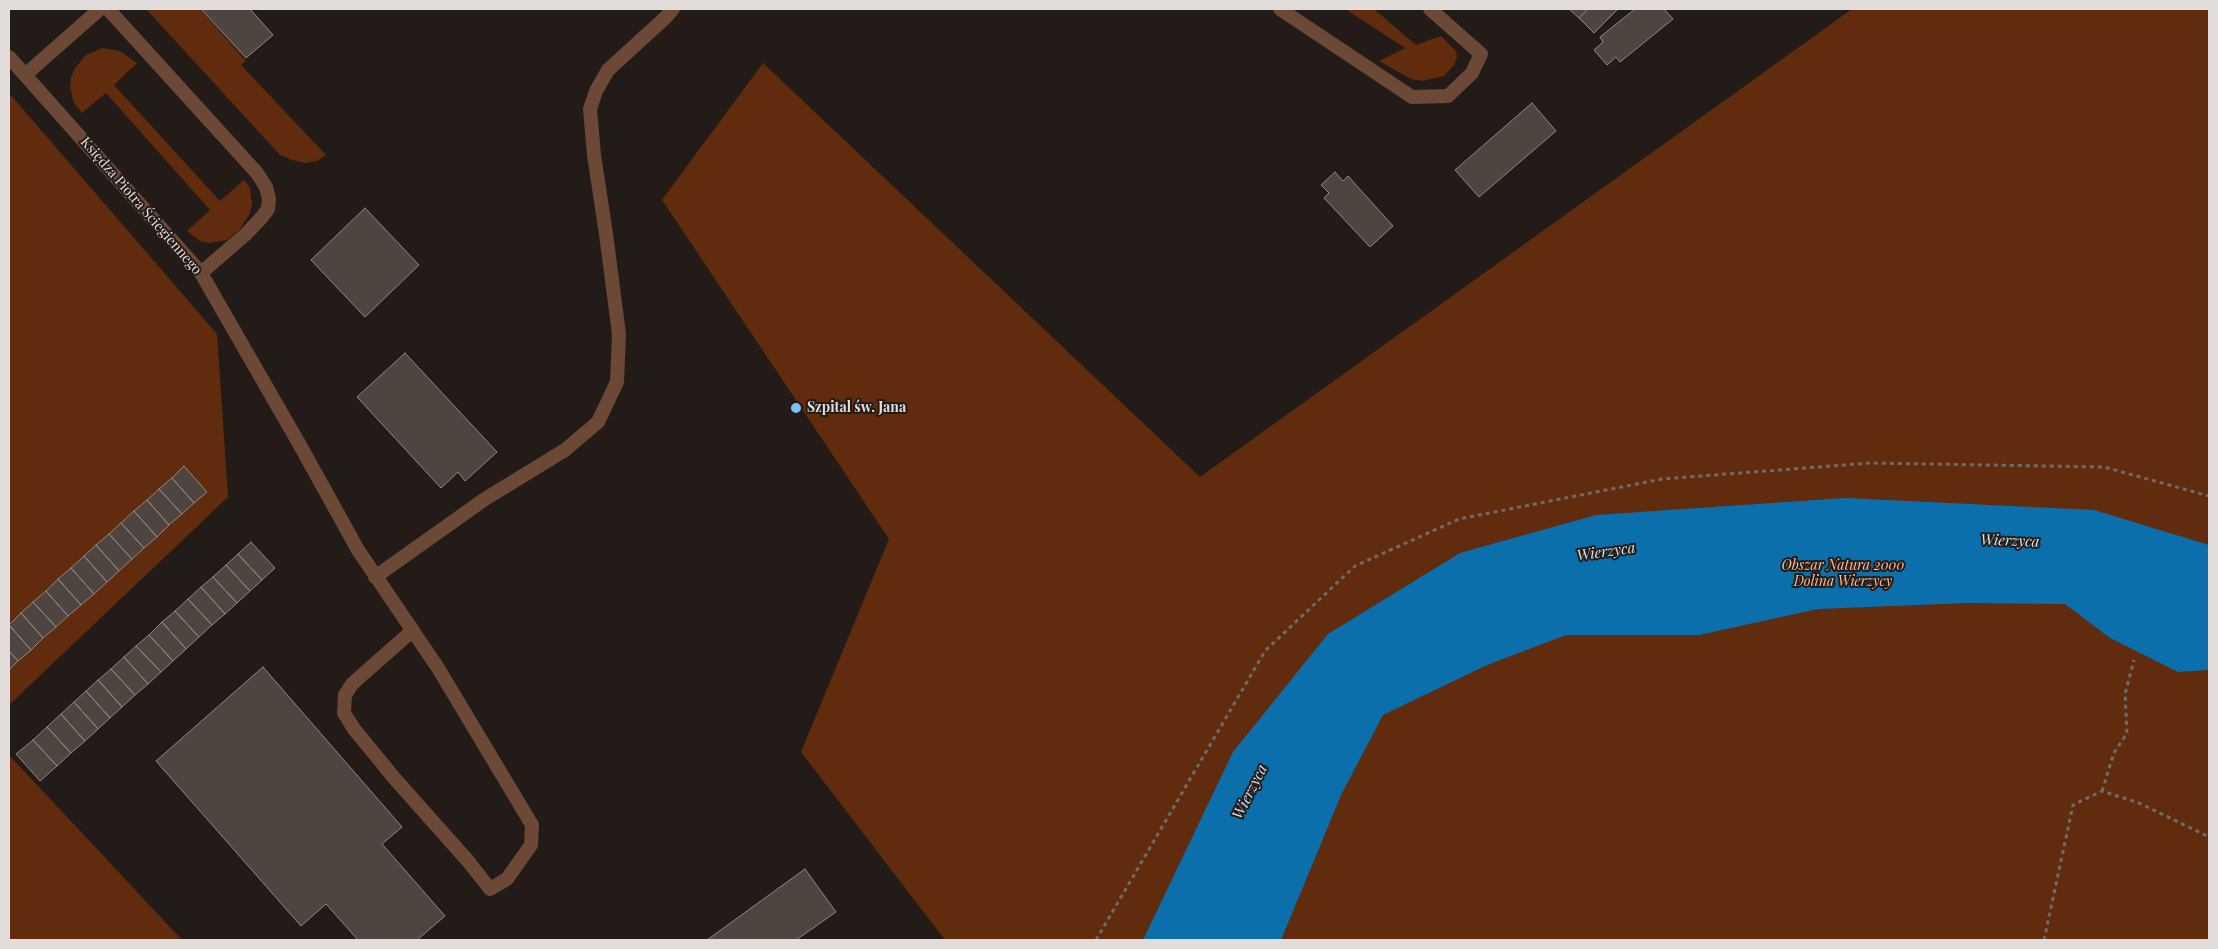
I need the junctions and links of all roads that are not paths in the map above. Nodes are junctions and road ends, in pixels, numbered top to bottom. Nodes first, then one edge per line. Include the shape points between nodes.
1 (100, 9) edge
2 (108, 9) edge
3 (673, 9) edge
4 (1280, 9) edge
5 (1430, 9) edge
6 (9, 57) edge
7 (25, 75) junction
8 (201, 273) junction
9 (375, 577) junction
10 (412, 631) junction

1 - 7 street
2 - 8 street via 257,173 266,187 270,199 262,217
3 - 9 street via 608,70 596,90 590,110 619,334 617,382 598,422 565,450 485,499
4 - 5 street via 1412,97 1448,96 1472,73 1481,54
6 - 7 street, Księdza Piotra Ściegiennego
7 - 8 street, Księdza Piotra Ściegiennego
8 - 9 street, Księdza Piotra Ściegiennego
9 - 10 street, Księdza Piotra Ściegiennego
10 - 10 street, Księdza Piotra Ściegiennego via 352,684 345,695 344,714 490,889 507,879 531,845 532,825 438,668

